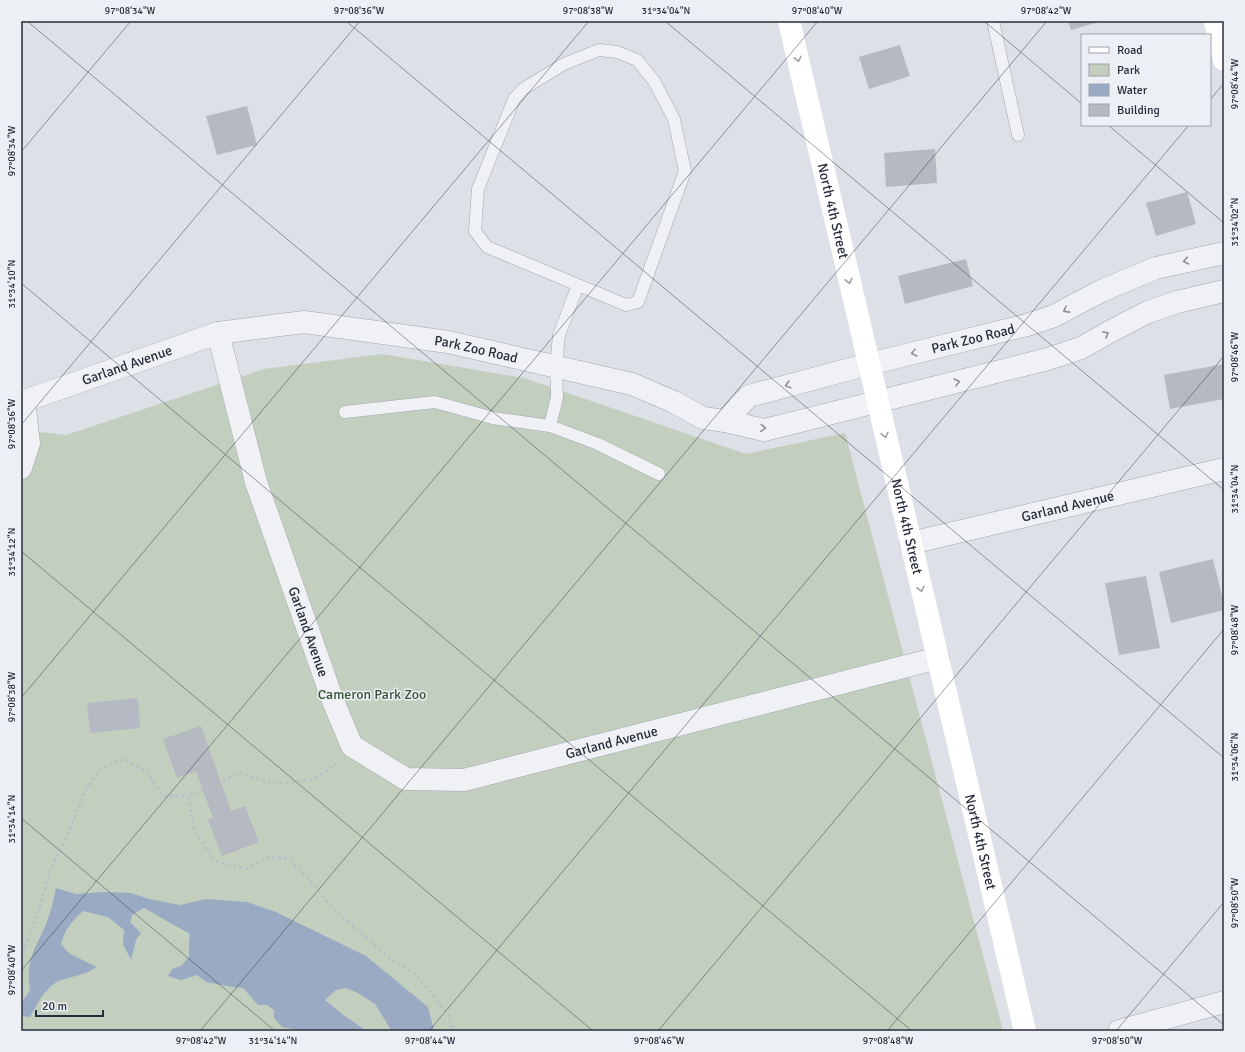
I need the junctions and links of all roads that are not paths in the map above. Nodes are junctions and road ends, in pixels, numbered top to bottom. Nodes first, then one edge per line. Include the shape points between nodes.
1 (789, 21) edge
2 (993, 21) edge
3 (1215, 21) edge
4 (1224, 60) edge
5 (1018, 135) dead end
6 (1224, 253) edge
7 (578, 285) junction
8 (1224, 291) edge
9 (218, 333) junction
10 (869, 364) junction
11 (556, 367) junction
12 (23, 400) edge
13 (878, 401) junction
14 (345, 412) dead end
15 (724, 421) junction
16 (550, 426) junction
17 (21, 468) edge
18 (1224, 469) edge
19 (659, 474) dead end
20 (911, 543) junction
21 (938, 658) junction
22 (1224, 1002) edge
23 (1025, 1031) edge
24 (1119, 1031) edge

1 -> 10 main road, North 4th Street
2 - 5 lane
3 - 4 main road
6 -> 10 street, Park Zoo Road via 1156,268 1101,291 1054,316 1027,325
7 - 7 lane via 487,247 475,231 478,189 514,98 523,89 564,64 600,50 617,52 637,60 654,80 674,119 685,171 638,302 626,305
7 - 11 lane via 559,335
13 -> 8 street, Park Zoo Road via 1048,359 1082,348 1148,312
9 - 11 street, Park Zoo Road via 304,322 448,342
9 - 12 street, Garland Avenue
9 - 21 street, Garland Avenue via 256,482 333,701 352,746 406,779 464,780
10 - 13 main road, North 4th Street
10 -> 15 street, Park Zoo Road via 749,396
11 - 15 street, Park Zoo Road via 632,384 703,418
11 - 16 lane via 557,396
12 - 17 street via 29,443
15 -> 13 street, Park Zoo Road via 764,430
13 -> 20 main road, North 4th Street
14 - 16 lane via 435,402 493,418
16 - 19 lane via 598,444
18 - 20 street, Garland Avenue
20 -> 21 main road, North 4th Street
21 - 23 main road, North 4th Street
22 - 24 street

